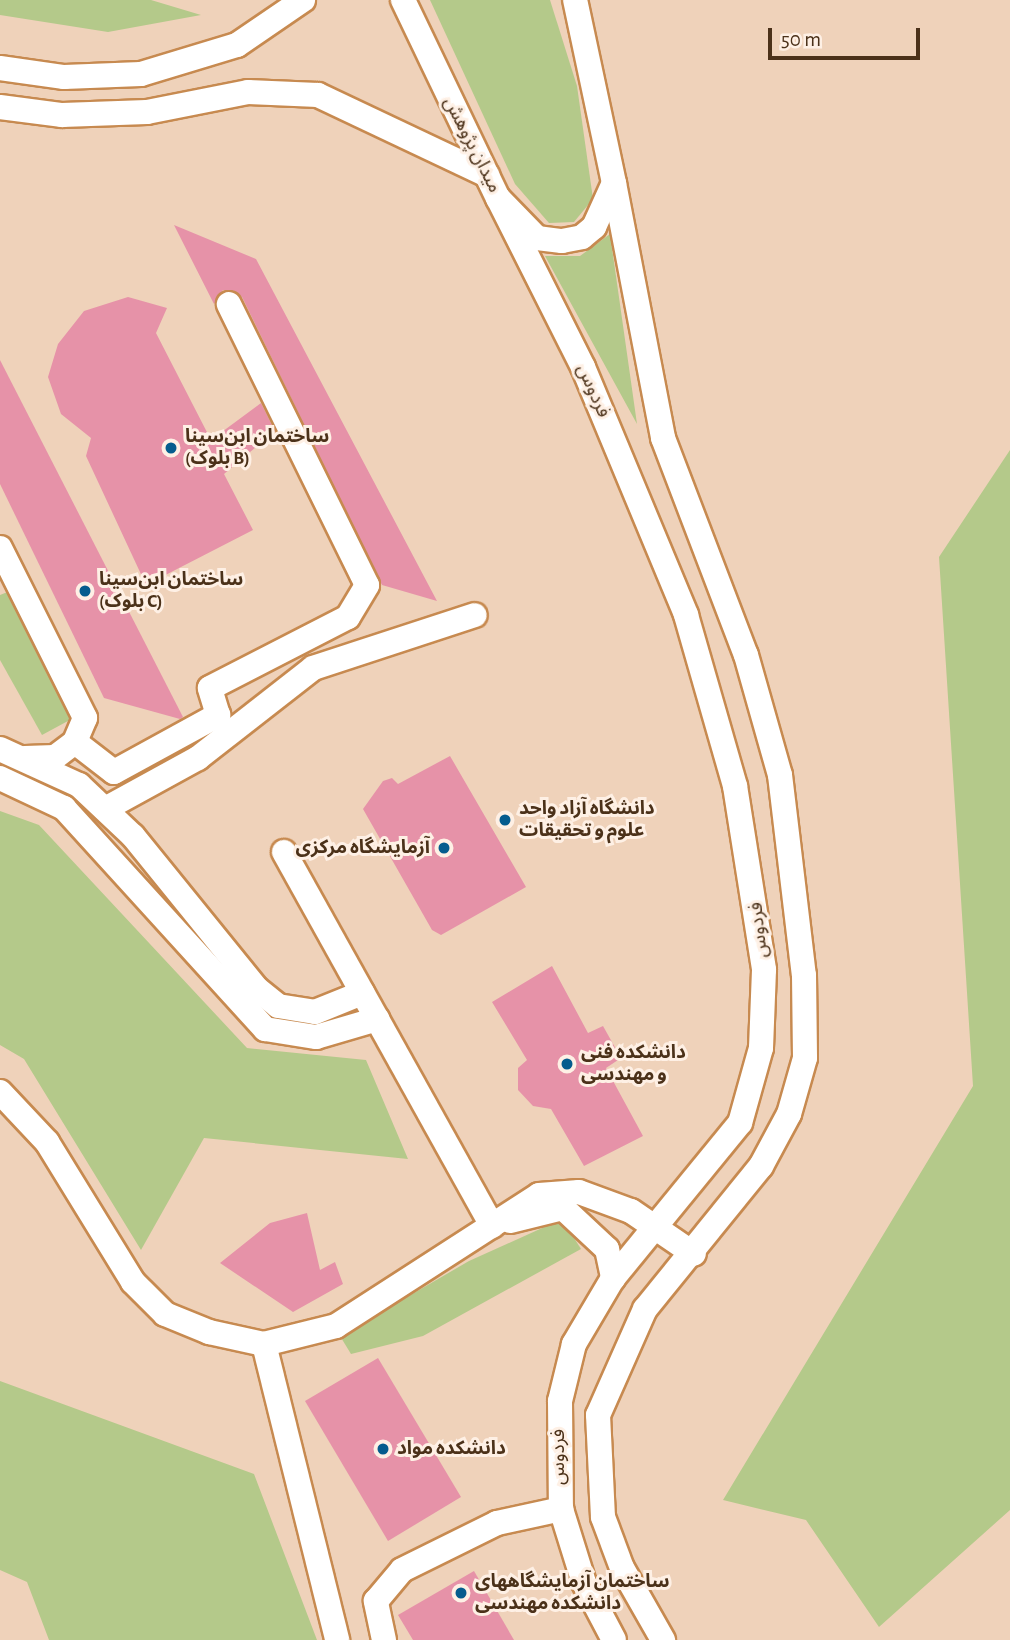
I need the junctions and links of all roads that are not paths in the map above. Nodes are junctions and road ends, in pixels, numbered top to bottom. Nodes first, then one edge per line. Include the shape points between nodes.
1 (303, 0) edge
2 (403, 0) edge
3 (575, 0) edge
4 (0, 68) edge
5 (0, 107) edge
6 (487, 175) junction
7 (614, 183) junction
8 (498, 198) junction
9 (229, 304) dead end
10 (0, 548) edge
11 (475, 615) dead end
12 (228, 721) junction
13 (75, 742) junction
14 (8, 748) edge
15 (0, 778) edge
16 (105, 809) junction
17 (284, 852) dead end
18 (362, 993) junction
19 (377, 1019) junction
20 (0, 1092) edge
21 (660, 1225) junction
22 (492, 1226) junction
23 (694, 1254) junction
24 (613, 1278) junction
25 (264, 1344) junction
26 (561, 1509) junction
27 (337, 1640) edge
28 (384, 1640) edge
29 (614, 1640) edge
30 (663, 1640) edge

1 - 4 lane via 237,46 141,74 64,77
2 - 6 lane, میدان پژوهش
3 - 7 lane
5 - 6 lane via 74,115 147,112 248,92 318,95
6 - 8 lane, میدان پژوهش
7 - 8 lane, میدان پژوهش via 594,227 582,237 562,241 537,238
7 - 23 lane, فردوس via 663,438 746,655 780,775 804,975 806,1058 789,1114 761,1166
8 - 21 lane, فردوس via 583,367 686,615 735,786 755,886 764,970 754,1090 740,1123
9 - 12 lane via 367,585 348,617 210,688
10 - 13 lane via 85,718
11 - 12 lane via 381,640 313,668
12 - 13 lane via 114,772
12 - 16 lane via 198,758
13 - 14 lane via 55,757
14 - 16 lane via 79,785
15 - 19 lane via 64,807 265,1029 316,1037
16 - 18 lane via 278,1006 315,1012
17 - 18 lane
18 - 19 lane
19 - 22 lane
20 - 25 lane via 47,1142 132,1282 165,1314
21 - 22 lane via 579,1192 538,1195
21 - 23 lane
21 - 24 lane, فردوس
22 - 24 lane via 564,1208 607,1249
22 - 25 lane via 336,1326
23 - 30 lane, فردوس via 645,1309 598,1415 603,1517 622,1567
24 - 26 lane, فردوس via 574,1344 560,1401
25 - 27 lane
26 - 28 lane via 497,1523 402,1570 376,1601
26 - 29 lane, فردوس via 584,1583

